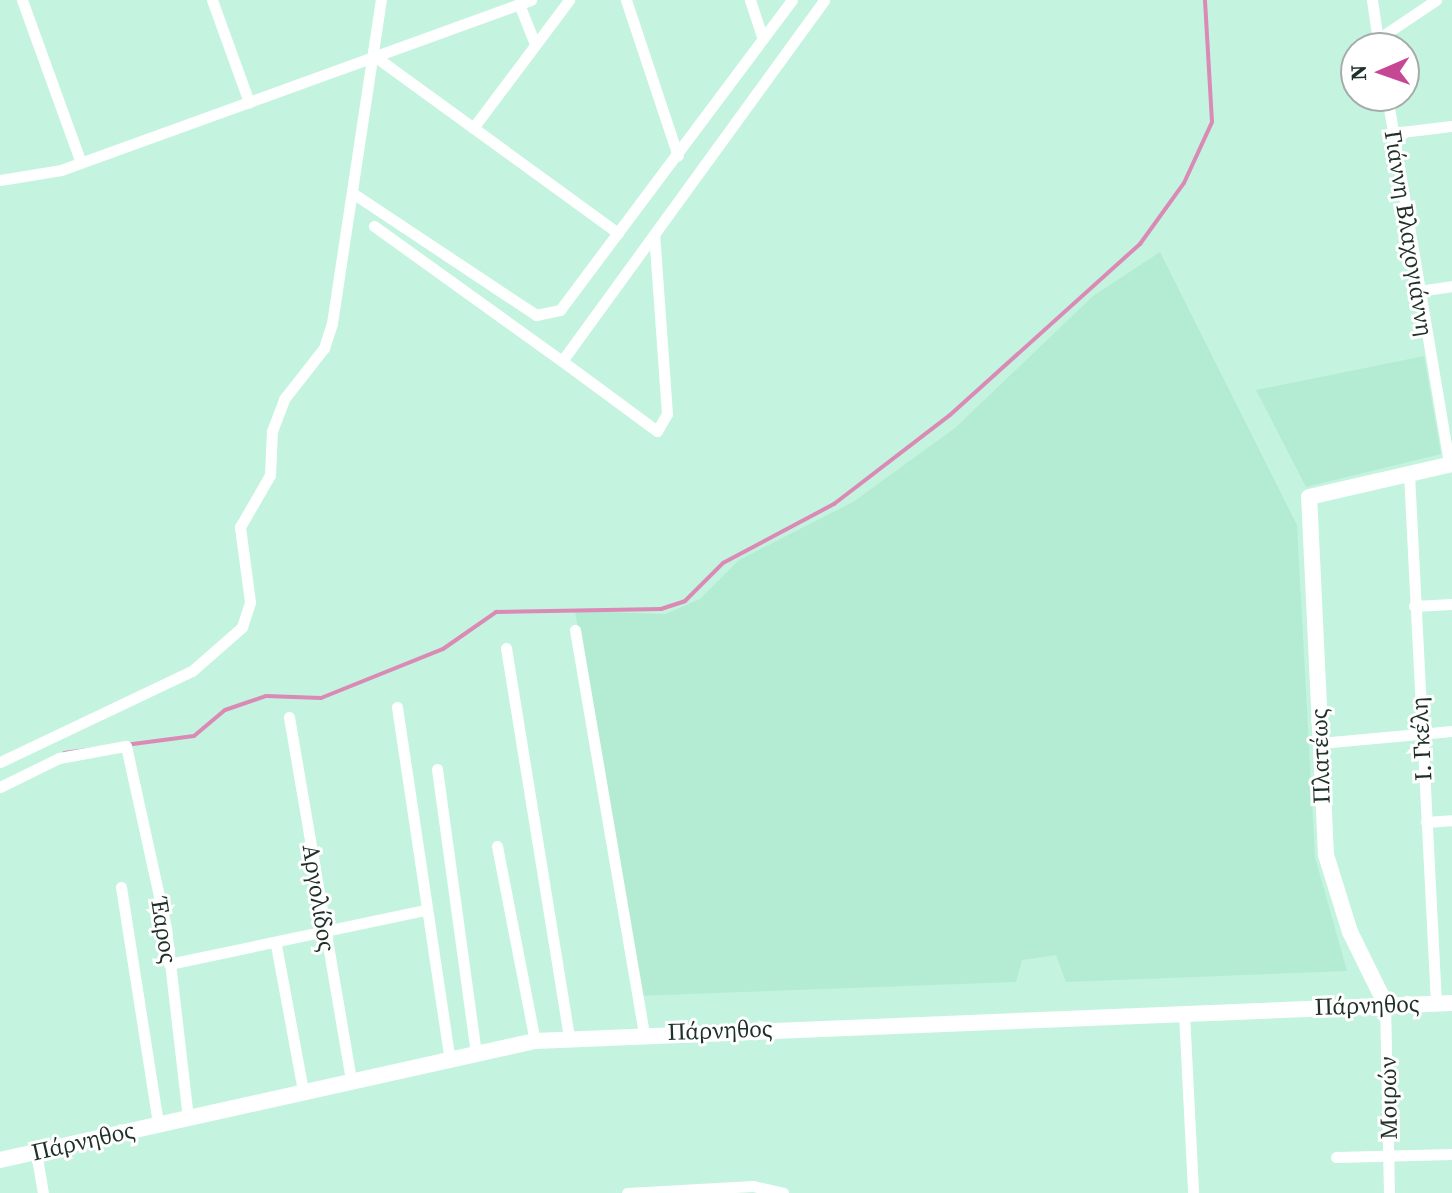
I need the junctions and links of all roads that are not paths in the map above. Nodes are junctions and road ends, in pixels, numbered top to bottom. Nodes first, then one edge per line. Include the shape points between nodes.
1 (22, 0) edge
2 (212, 0) edge
3 (381, 0) edge
4 (569, 0) edge
5 (626, 0) edge
6 (750, 0) edge
7 (792, 0) edge
8 (824, 0) edge
9 (1372, 0) edge
10 (1436, 0) edge
11 (525, 2) edge
12 (1377, 32) edge
13 (1394, 32) edge
14 (763, 39) junction
15 (535, 44) junction
16 (373, 55) junction
17 (249, 102) junction
18 (1390, 112) edge
19 (1452, 126) edge
20 (473, 128) junction
21 (1393, 133) junction
22 (678, 156) junction
23 (81, 163) junction
24 (0, 180) edge
25 (354, 194) junction
26 (374, 226) dead end
27 (618, 233) junction
28 (654, 234) junction
29 (1452, 286) edge
30 (1418, 291) junction
31 (562, 361) junction
32 (1451, 464) edge
33 (1409, 474) junction
34 (1452, 604) edge
35 (1414, 606) junction
36 (575, 630) dead end
37 (506, 648) dead end
38 (397, 707) dead end
39 (289, 717) dead end
40 (1452, 731) edge
41 (1420, 734) junction
42 (1320, 743) junction
43 (0, 762) edge
44 (437, 769) dead end
45 (0, 787) edge
46 (1452, 820) edge
47 (1426, 822) junction
48 (497, 846) dead end
49 (121, 887) dead end
50 (425, 910) junction
51 (325, 937) junction
52 (276, 945) junction
53 (169, 964) junction
54 (1385, 1003) junction
55 (1444, 1003) edge
56 (1184, 1013) junction
57 (644, 1033) junction
58 (569, 1038) junction
59 (535, 1041) junction
60 (476, 1053) junction
61 (450, 1060) junction
62 (351, 1079) junction
63 (303, 1090) junction
64 (188, 1117) junction
65 (158, 1123) junction
66 (36, 1152) junction
67 (1452, 1154) edge
68 (1389, 1156) junction
69 (1336, 1157) dead end
70 (0, 1160) edge
71 (753, 1189) edge
72 (642, 1191) edge
73 (43, 1193) edge
74 (627, 1193) edge
75 (783, 1193) edge
76 (1193, 1193) edge
77 (1389, 1193) edge

1 - 23 street
2 - 17 street
3 - 16 street
4 - 15 street
5 - 22 street
6 - 14 street
7 - 14 street
8 - 28 street
9 - 12 street
10 - 13 street
11 - 15 street
11 - 16 street
14 - 22 street
15 - 20 street
16 - 17 street
16 - 20 street
16 - 25 street
17 - 23 street
18 - 21 street, Γιάννη Βλαχογιάννη
19 - 21 street
20 - 27 street
21 - 30 street, Γιάννη Βλαχογιάννη
22 - 27 street
23 - 24 street
25 - 27 street via 536,315 567,307
25 - 43 street via 324,348 284,399 272,431 270,475 240,527 250,602 242,627 192,671
26 - 31 street
28 - 31 street
28 - 31 street via 667,414 657,431
29 - 30 street
30 - 32 street, Γιάννη Βλαχογιάννη
32 - 33 main road
33 - 35 street, Ι. Γκέλη
33 - 42 main road, Πλατέως via 1309,497
34 - 35 street
35 - 41 street, Ι. Γκέλη
36 - 57 street
37 - 58 street
38 - 50 street
39 - 51 street, Αργολίδος
40 - 41 street
41 - 42 street
41 - 47 street, Ι. Γκέλη
42 - 54 main road, Πλατέως via 1329,868
44 - 60 street
45 - 53 street, Έαρος via 59,758 126,746
46 - 47 street
47 - 55 street, Ι. Γκέλη
48 - 59 street
49 - 65 street
50 - 51 street
50 - 61 street
51 - 52 street
51 - 62 street, Αργολίδος
52 - 53 street
52 - 63 street
53 - 64 street, Έαρος
54 - 55 main road, Πάρνηθος
54 - 56 main road, Πάρνηθος
54 - 68 street, Μοιρών
56 - 57 main road, Πάρνηθος
56 - 76 street
57 - 58 main road, Πάρνηθος
58 - 59 main road, Πάρνηθος
59 - 60 main road, Πάρνηθος
60 - 61 main road, Πάρνηθος
61 - 62 main road, Πάρνηθος
62 - 63 main road, Πάρνηθος
63 - 64 main road, Πάρνηθος
64 - 65 main road, Πάρνηθος
65 - 66 main road, Πάρνηθος
66 - 70 main road, Πάρνηθος
66 - 73 street
67 - 68 street
68 - 69 street
68 - 77 street, Μοιρών
71 - 72 street
71 - 75 street
72 - 74 street

